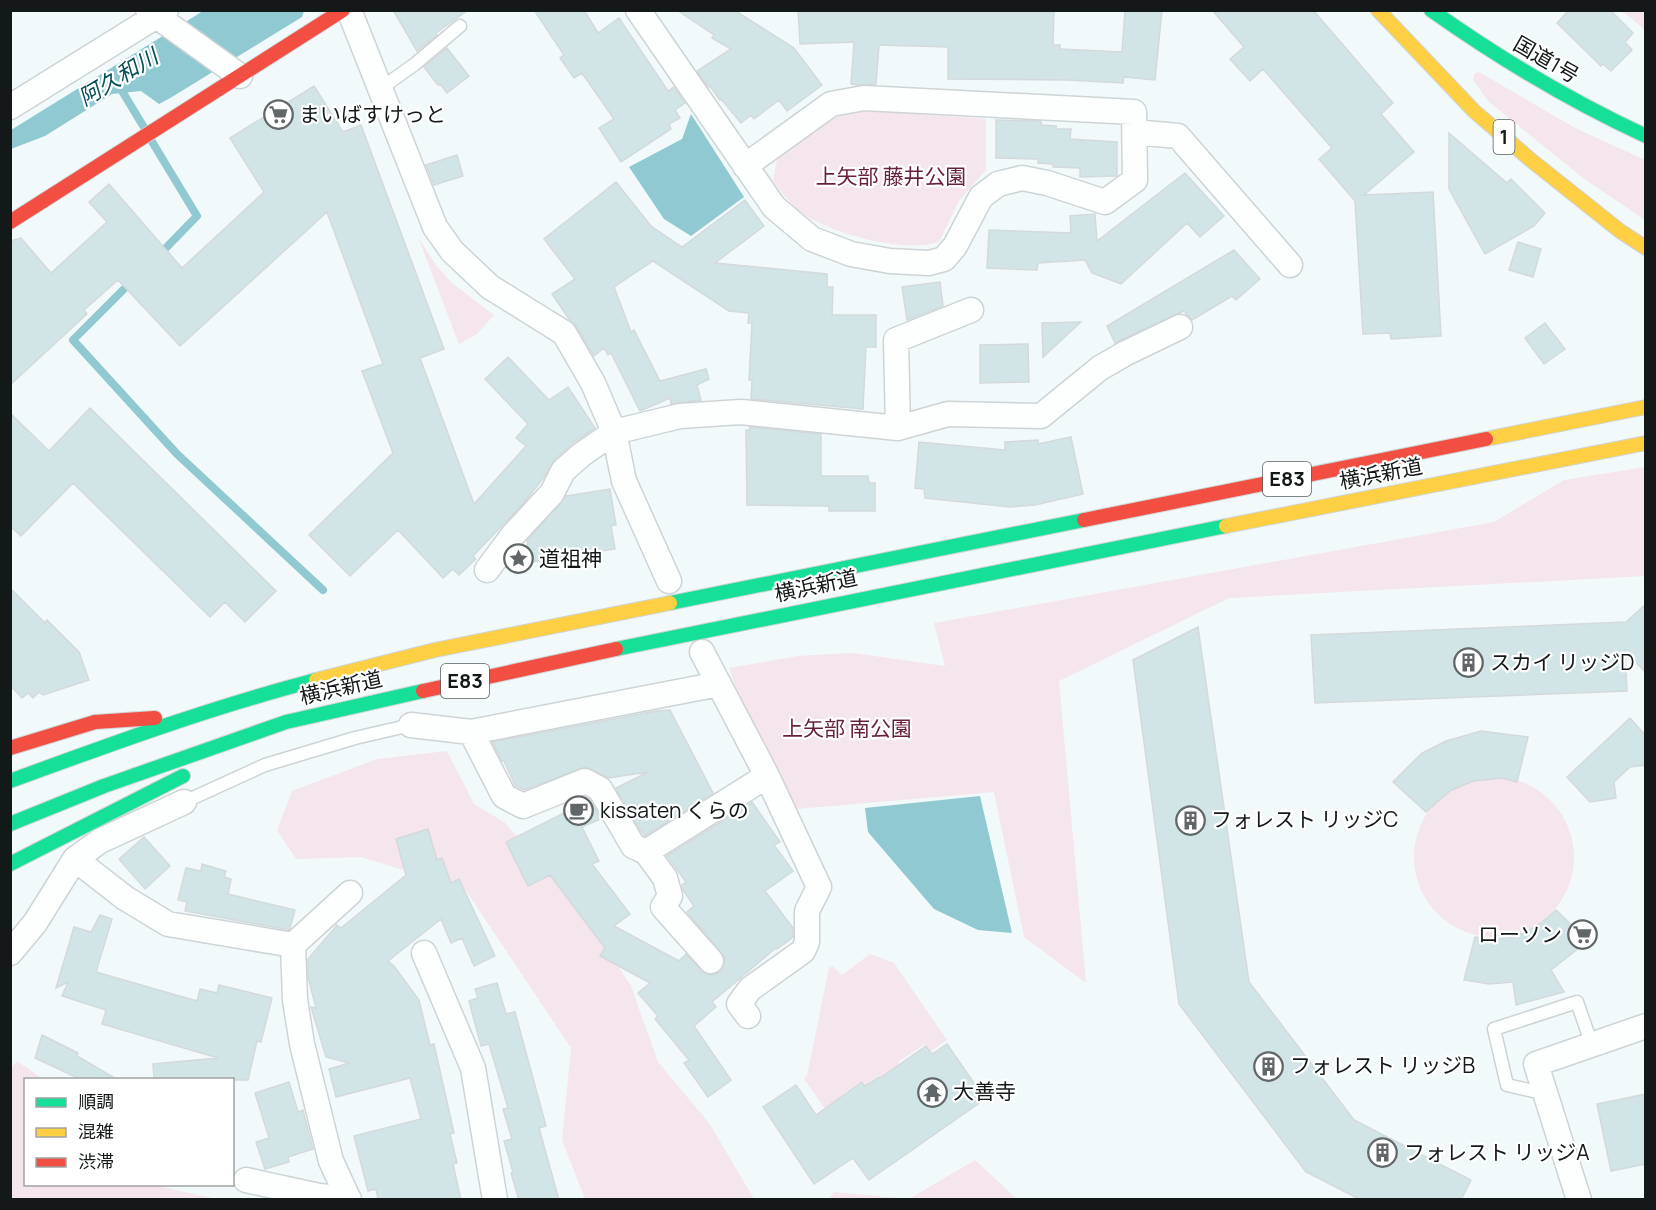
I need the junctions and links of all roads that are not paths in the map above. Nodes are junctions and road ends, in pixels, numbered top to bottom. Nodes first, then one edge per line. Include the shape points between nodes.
1 (344, 10) edge
2 (349, 10) edge
3 (638, 10) edge
4 (1378, 10) edge
5 (1431, 10) edge
6 (159, 15) edge
7 (460, 26) dead end
8 (235, 72) junction
9 (380, 90) junction
10 (10, 107) edge
11 (1135, 132) junction
12 (1646, 136) edge
13 (745, 166) junction
14 (10, 222) edge
15 (1646, 248) edge
16 (1290, 265) dead end
17 (971, 310) dead end
18 (1180, 327) dead end
19 (1646, 407) edge
20 (898, 428) junction
21 (614, 432) junction
22 (1646, 443) edge
23 (487, 570) dead end
24 (669, 582) dead end
25 (702, 652) dead end
26 (719, 684) junction
27 (190, 716) junction
28 (286, 722) junction
29 (411, 725) joint
30 (471, 732) junction
31 (10, 748) edge
32 (767, 776) junction
33 (10, 781) edge
34 (184, 802) joint
35 (10, 825) edge
36 (646, 852) junction
37 (75, 859) junction
38 (10, 864) edge
39 (350, 892) dead end
40 (293, 945) junction
41 (10, 953) edge
42 (424, 953) dead end
43 (711, 960) dead end
44 (748, 1016) dead end
45 (1646, 1026) edge
46 (1592, 1045) junction
47 (1546, 1094) junction
48 (246, 1180) dead end
49 (349, 1199) edge
50 (495, 1199) edge
51 (1579, 1200) edge

1 - 8 main road
2 - 9 street
3 - 13 street
4 - 15 main road, 1 via 1452,82 1474,111
5 - 12 main road, 国道1号 via 1478,50
6 - 8 street
6 - 10 street
7 - 9 lane
8 - 14 main road
9 - 21 street via 435,227 452,251 490,287 564,333 593,383
11 - 13 street via 1134,112 864,98 831,104
11 - 13 street via 1135,180 1105,202 1022,178 998,184 981,198 944,259 929,263 851,254 812,238 774,207
11 - 16 street via 1178,136
17 - 20 street via 896,340
18 - 20 street via 1100,368 1041,416 948,414
19 - 27 main road, 横浜新道 / E83 via 435,650
20 - 21 street via 741,412 680,416
21 - 23 street via 563,471 552,493
21 - 24 street via 624,481
22 - 28 main road, 横浜新道 / E83 via 771,616
25 - 26 street
26 - 30 street
26 - 32 street
27 - 31 main road via 94,722
27 - 33 main road, 横浜新道 / E83
28 - 35 main road, 横浜新道 / E83 via 104,786
28 - 38 main road
29 - 30 street
29 - 34 lane via 265,765
30 - 36 street via 504,796 523,806 585,781 600,789 633,846
32 - 36 street
32 - 44 street via 819,887 807,911 807,942 803,951 750,989 739,1004
34 - 37 street via 100,841
36 - 43 street via 665,878 670,896 663,907
37 - 40 street via 125,898 168,924
37 - 41 street via 35,923
39 - 40 street
40 - 49 street via 302,1044 331,1161
42 - 50 street via 473,1068
45 - 46 street
46 - 47 street via 1536,1064
46 - 47 lane via 1577,1002 1494,1029 1507,1085
47 - 51 street
48 - 49 street

